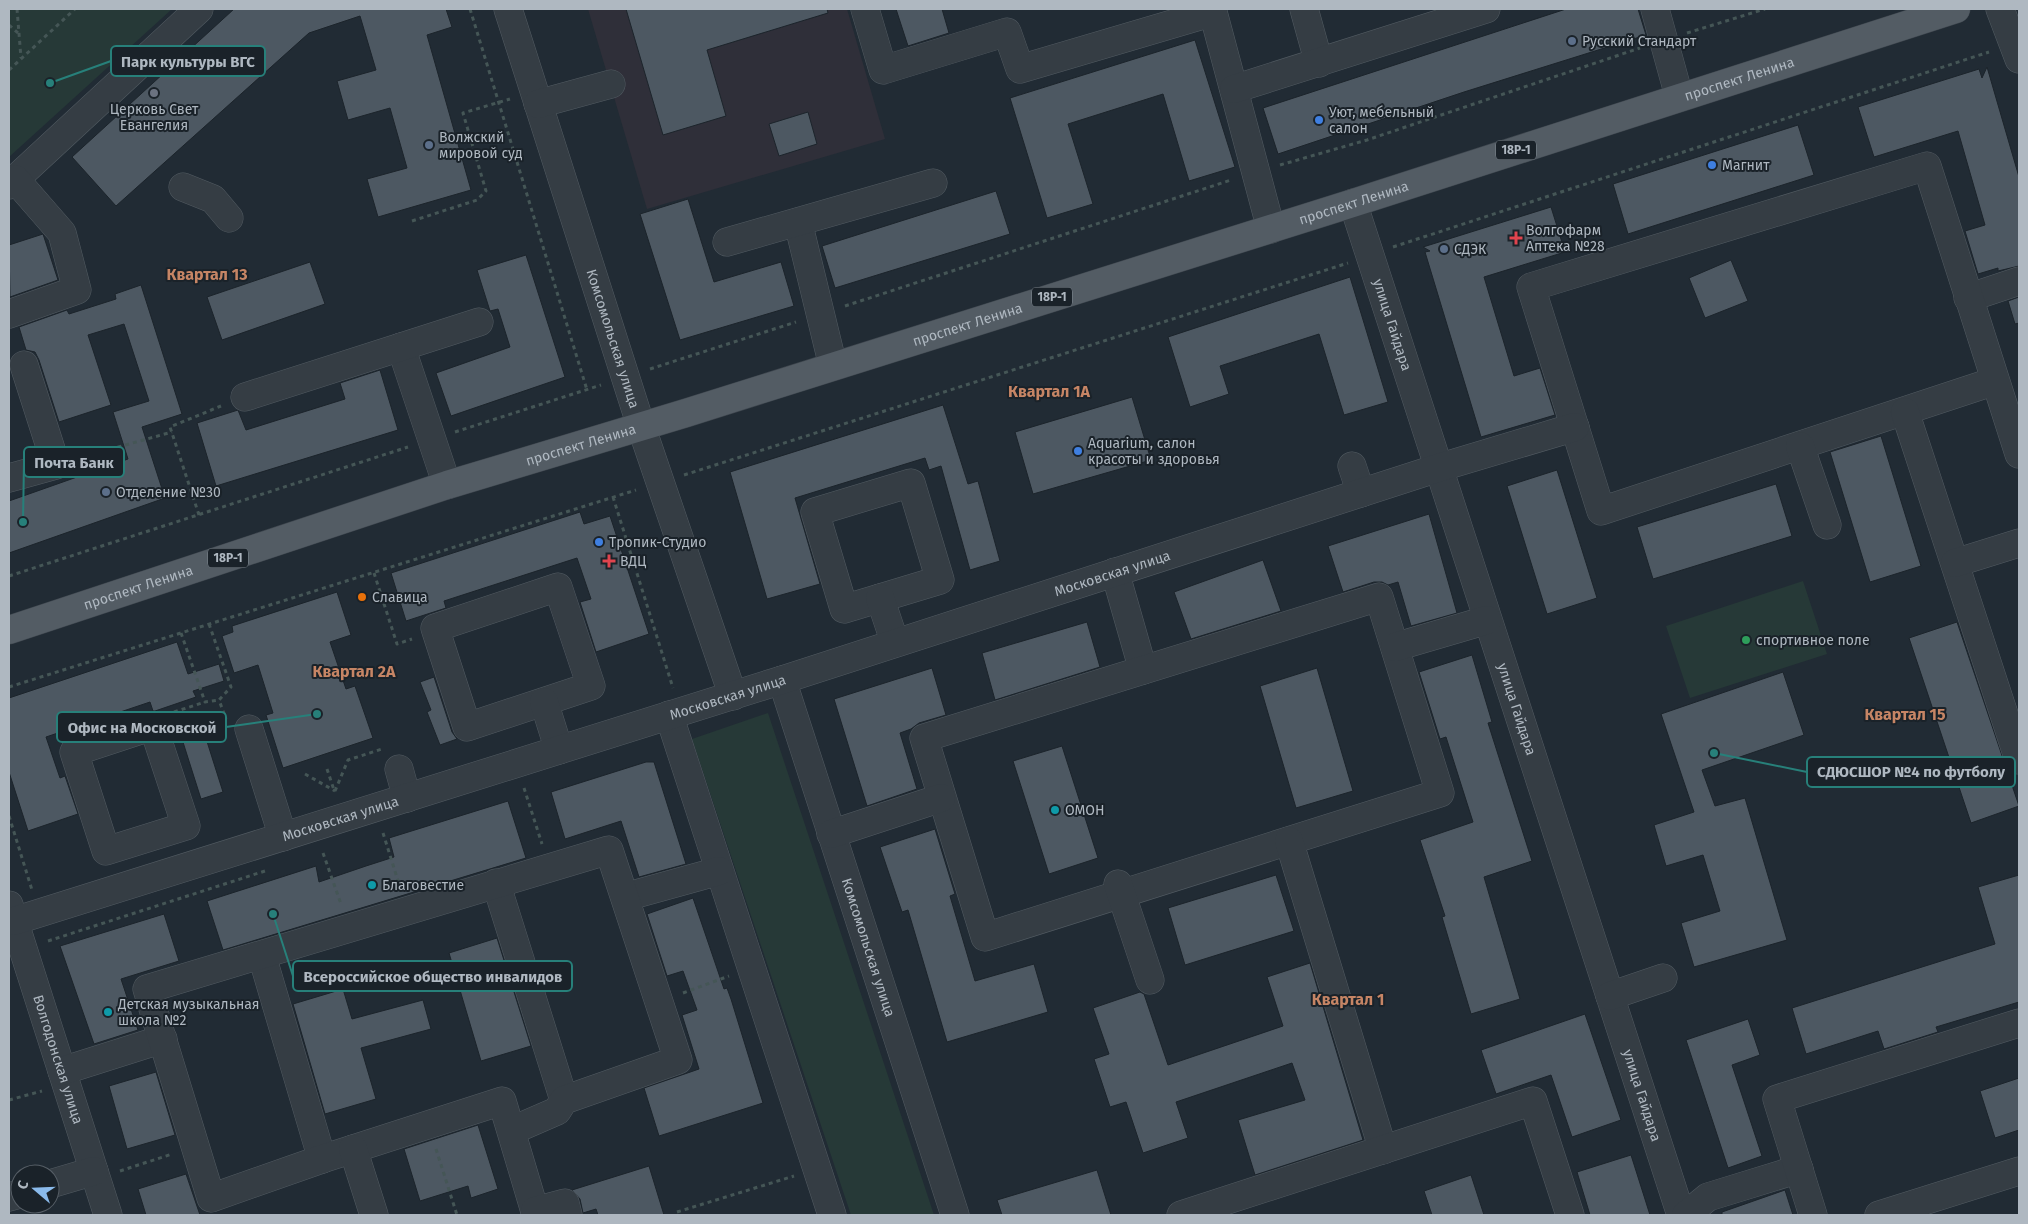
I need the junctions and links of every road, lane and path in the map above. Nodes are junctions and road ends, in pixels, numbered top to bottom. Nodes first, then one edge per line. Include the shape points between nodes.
1 (17, 9) edge
2 (76, 9) edge
3 (199, 9) edge
4 (470, 9) edge
5 (508, 9) edge
6 (865, 9) edge
7 (1304, 9) edge
8 (1486, 9) edge
9 (1655, 9) edge
10 (1765, 9) edge
11 (1956, 9) edge
12 (2000, 9) edge
13 (1901, 17) edge
14 (9, 25) edge
15 (19, 34) junction
16 (1664, 40) junction
17 (1989, 52) dead end
18 (21, 59) junction
19 (2019, 59) edge
20 (1319, 63) junction
21 (9, 70) edge
22 (611, 84) dead end
23 (1234, 89) junction
24 (1679, 96) junction
25 (536, 98) junction
26 (499, 102) junction
27 (1255, 172) junction
28 (12, 182) edge
29 (933, 183) dead end
30 (183, 187) dead end
31 (1353, 203) junction
32 (229, 218) dead end
33 (412, 221) dead end
34 (798, 222) junction
35 (1272, 229) junction
36 (727, 242) dead end
37 (1392, 247) dead end
38 (1355, 261) dead end
39 (2019, 281) edge
40 (1968, 298) junction
41 (9, 314) edge
42 (822, 314) junction
43 (479, 322) dead end
44 (401, 347) junction
45 (24, 365) dead end
46 (833, 366) junction
47 (645, 370) dead end
48 (1995, 381) junction
49 (606, 383) dead end
50 (587, 390) junction
51 (245, 397) joint
52 (1904, 412) junction
53 (640, 426) junction
54 (1575, 427) junction
55 (172, 432) junction
56 (431, 440) junction
57 (1800, 446) junction
58 (2019, 454) edge
59 (56, 465) junction
60 (1352, 466) dead end
61 (1438, 468) junction
62 (682, 476) dead end
63 (9, 478) edge
64 (447, 485) junction
65 (638, 489) dead end
66 (1361, 493) junction
67 (199, 514) junction
68 (1826, 526) dead end
69 (2019, 543) edge
70 (1955, 562) junction
71 (374, 572) junction
72 (1115, 572) junction
73 (9, 576) edge
74 (880, 598) junction
75 (1487, 620) junction
76 (209, 624) junction
77 (9, 630) edge
78 (436, 632) junction
79 (181, 633) junction
80 (895, 643) junction
81 (1395, 647) junction
82 (1143, 670) junction
83 (782, 680) junction
84 (9, 687) edge
85 (732, 696) junction
86 (219, 700) junction
87 (204, 702) junction
88 (544, 702) junction
89 (670, 715) junction
90 (153, 726) junction
91 (249, 730) joint
92 (558, 750) junction
93 (395, 758) joint
94 (2019, 760) edge
95 (326, 770) dead end
96 (305, 774) dead end
97 (533, 784) dead end
98 (524, 787) junction
99 (514, 790) dead end
100 (334, 791) junction
101 (408, 798) junction
102 (941, 798) junction
103 (392, 830) dead end
104 (383, 833) junction
105 (831, 834) junction
106 (283, 836) junction
107 (374, 836) dead end
108 (140, 841) junction
109 (1288, 841) junction
110 (331, 850) dead end
111 (323, 853) junction
112 (313, 856) dead end
113 (549, 867) junction
114 (275, 868) dead end
115 (719, 871) junction
116 (152, 878) junction
117 (496, 883) junction
118 (1119, 889) junction
119 (625, 897) junction
120 (408, 910) junction
121 (11, 912) edge
122 (350, 929) junction
123 (47, 942) dead end
124 (262, 956) junction
125 (736, 974) dead end
126 (1663, 978) dead end
127 (1150, 980) dead end
128 (1610, 996) junction
129 (659, 1001) junction
130 (2019, 1023) edge
131 (163, 1039) junction
132 (62, 1071) junction
133 (16, 1098) dead end
134 (9, 1100) edge
135 (564, 1100) junction
136 (428, 1125) junction
137 (511, 1131) junction
138 (196, 1147) junction
139 (353, 1149) junction
140 (1383, 1150) junction
141 (322, 1159) junction
142 (1799, 1169) junction
143 (2019, 1171) edge
144 (103, 1172) junction
145 (802, 1173) dead end
146 (60, 1182) edge
147 (677, 1212) dead end
148 (536, 1213) edge
149 (108, 1215) edge
150 (374, 1215) edge
151 (458, 1215) edge
152 (568, 1215) edge
153 (832, 1215) edge
154 (955, 1215) edge
155 (1181, 1215) edge
156 (1570, 1215) edge
157 (1681, 1215) edge
158 (1686, 1215) edge
159 (1813, 1215) edge
160 (1879, 1215) edge

1 - 15 path
2 - 18 path
3 - 28 street
4 - 26 path
5 - 25 street, Комсомольская улица
6 - 23 street via 883,70 1007,32 1020,69 1213,12
7 - 20 street
8 - 20 street
9 - 16 street
10 - 16 path
11 - 13 main road, проспект Ленина / 18Р-1
12 - 19 street
13 - 24 main road, проспект Ленина / 18Р-1
14 - 15 path
15 - 18 path
16 - 24 street
16 - 27 path via 1367,140
17 - 37 path
18 - 21 path
20 - 23 street
22 - 25 street
23 - 27 street
24 - 31 main road, проспект Ленина / 18Р-1
25 - 26 path
25 - 53 street, Комсомольская улица
26 - 33 path via 462,113 486,191 477,200
26 - 50 path
27 - 35 street
27 - 42 path
28 - 41 street via 62,233 77,290
29 - 34 street
30 - 32 street via 213,199
31 - 35 main road, проспект Ленина / 18Р-1
31 - 61 street, улица Гайдара
34 - 36 street
34 - 42 street
35 - 46 main road, проспект Ленина / 18Р-1
38 - 62 path
39 - 40 street
40 - 48 street
40 - 54 street via 1927,166 1531,287
42 - 46 street
42 - 47 path
43 - 44 street
44 - 51 street
44 - 56 street
45 - 59 street
46 - 53 main road, проспект Ленина / 18Р-1
48 - 52 street
48 - 58 street
49 - 50 path
50 - 56 path
51 - 55 path via 170,427
52 - 57 street
52 - 70 street
53 - 64 main road, проспект Ленина / 18Р-1
53 - 85 street, Комсомольская улица
54 - 57 street via 1601,511
54 - 61 street, Московская улица
55 - 59 path
55 - 67 path
56 - 64 street
56 - 67 path
57 - 68 street
59 - 63 street
60 - 66 street
61 - 66 street, Московская улица
61 - 75 street, улица Гайдара
64 - 77 main road, проспект Ленина / 18Р-1
65 - 71 path
66 - 72 street, Московская улица
67 - 73 path
69 - 70 street
70 - 94 street
71 - 76 path
71 - 78 path via 397,644
72 - 80 street, Московская улица
72 - 82 street
74 - 74 street via 940,580 911,483 815,512 844,609
74 - 80 street
75 - 81 street
75 - 128 street, улица Гайдара
76 - 79 path
76 - 86 path via 231,687
78 - 88 street via 467,727
78 - 88 street via 435,628 558,587 591,686
79 - 84 path
79 - 87 path
80 - 83 street, Московская улица
81 - 82 street via 1379,597
81 - 109 street via 1440,793
82 - 102 street via 924,738
83 - 85 street, Московская улица
83 - 105 street, Комсомольская улица
85 - 89 street, Московская улица
86 - 87 path
86 - 91 path via 230,731
87 - 90 path via 166,715
88 - 92 street
89 - 92 street, Московская улица
89 - 115 street
90 - 108 street via 186,826
90 - 108 street via 74,752 106,852
91 - 106 street
92 - 101 street, Московская улица
93 - 100 path via 348,760
93 - 101 street
95 - 100 path
96 - 100 path
97 - 98 path
98 - 99 path
98 - 113 path
101 - 106 street, Московская улица
102 - 105 street
102 - 118 street via 985,937
103 - 104 path
104 - 107 path
104 - 120 path
105 - 154 street, Комсомольская улица
106 - 116 street, Московская улица
108 - 116 street
109 - 118 street
109 - 140 street
110 - 111 path
111 - 112 path
111 - 122 path
113 - 117 street
113 - 119 street via 609,850
114 - 123 path
115 - 119 street
115 - 153 street
116 - 121 street, Московская улица
117 - 120 street
117 - 135 street
118 - 127 street
119 - 129 street
120 - 122 street
121 - 132 street, Волгодонская улица
122 - 124 street
124 - 131 street via 147,989
124 - 141 street
125 - 129 path
126 - 128 street
128 - 157 street, улица Гайдара
129 - 135 street via 678,1060
130 - 142 street via 1777,1100
131 - 132 street
131 - 138 street
132 - 144 street, Волгодонская улица
133 - 134 path
135 - 137 street via 557,1111
136 - 137 street via 502,1101
136 - 139 street
136 - 151 path
137 - 148 street
138 - 141 street via 211,1198
138 - 144 path
139 - 141 street
139 - 150 street
140 - 155 street
140 - 156 street via 1534,1102
142 - 158 street via 1708,1197
142 - 159 street
143 - 160 street
144 - 146 street
144 - 149 street, Волгодонская улица
145 - 147 path
148 - 152 street via 565,1203

